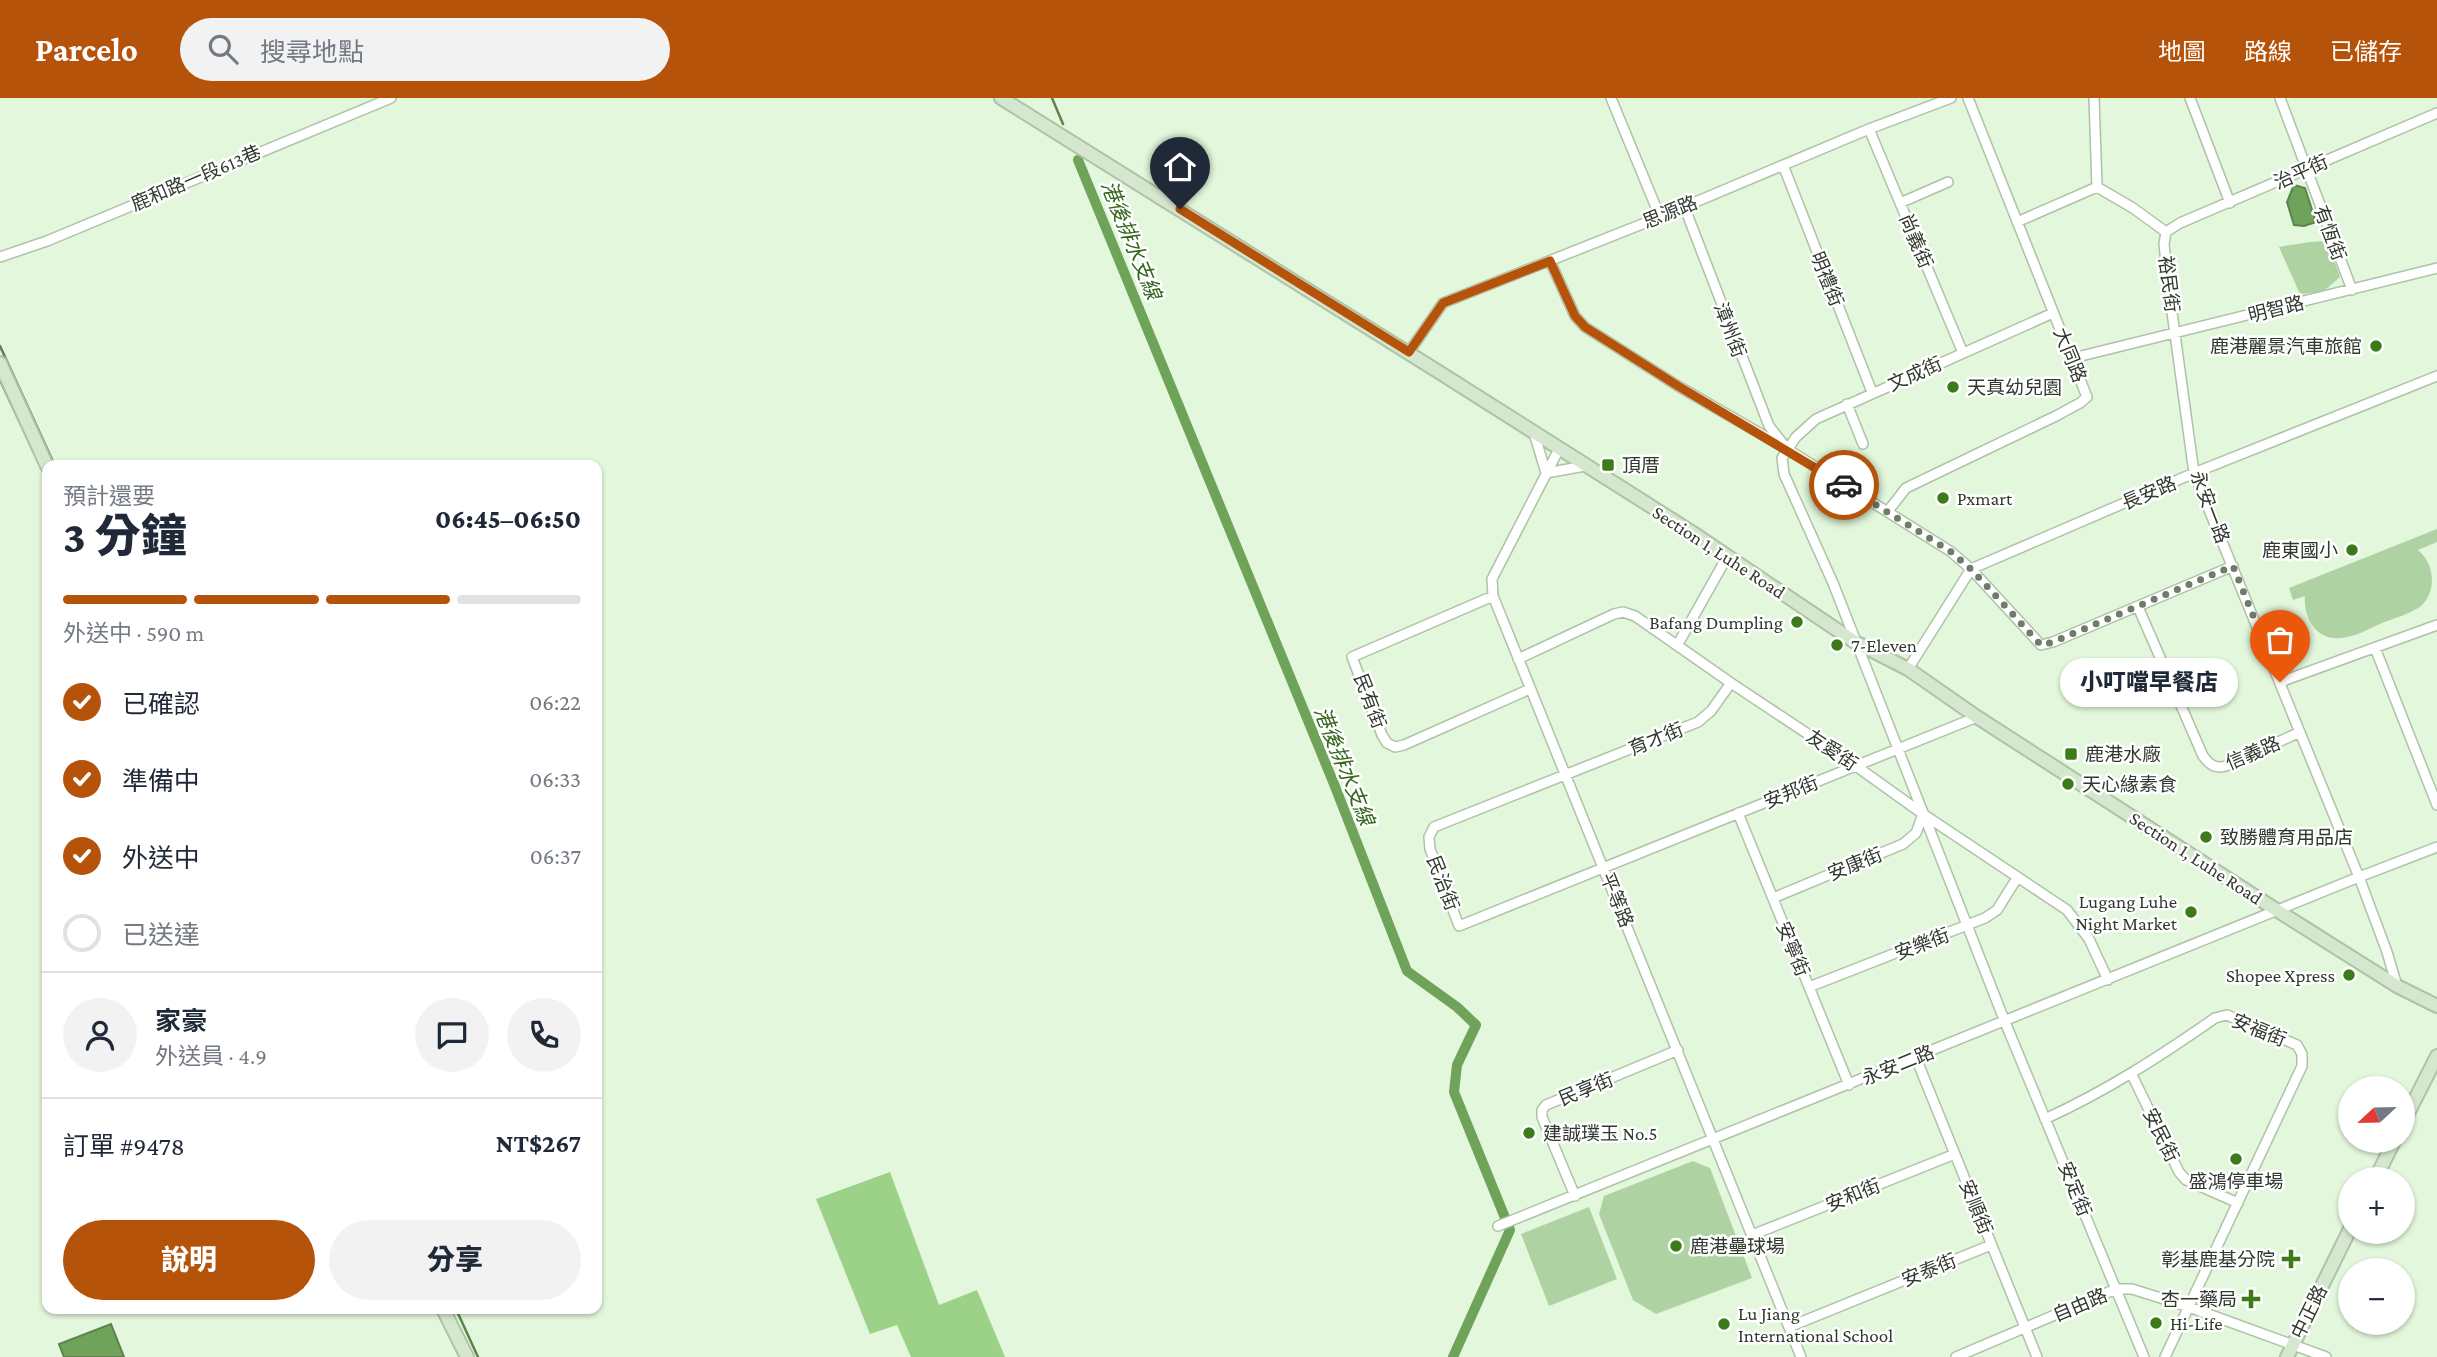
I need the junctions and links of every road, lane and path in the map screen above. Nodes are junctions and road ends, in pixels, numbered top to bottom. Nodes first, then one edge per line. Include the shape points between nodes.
1 (391, 98) edge
2 (1001, 98) edge
3 (1611, 98) edge
4 (1951, 98) edge
5 (1968, 98) edge
6 (2094, 98) edge
7 (2190, 98) edge
8 (2280, 98) edge
9 (2437, 113) edge
10 (1869, 129) junction
11 (1783, 165) junction
12 (2306, 170) junction
13 (1948, 182) dead end
14 (2097, 187) junction
15 (1900, 203) junction
16 (2230, 203) junction
17 (1684, 206) junction
18 (1660, 217) junction
19 (2017, 222) junction
20 (2166, 232) junction
21 (0, 257) edge
22 (1550, 261) junction
23 (2437, 268) edge
24 (2352, 290) junction
25 (2053, 313) junction
26 (2176, 334) junction
27 (1409, 352) junction
28 (1963, 353) junction
29 (2073, 358) junction
30 (0, 363) edge
31 (2437, 376) edge
32 (1872, 393) junction
33 (1847, 404) junction
34 (1534, 433) junction
35 (1863, 444) dead end
36 (1559, 449) junction
37 (1787, 449) junction
38 (44, 460) edge
39 (1585, 466) junction
40 (1546, 473) junction
41 (2194, 473) junction
42 (1888, 510) junction
43 (1727, 556) junction
44 (2233, 566) junction
45 (1971, 569) junction
46 (1493, 596) junction
47 (2138, 607) junction
48 (2437, 625) edge
49 (1855, 642) junction
50 (1678, 644) junction
51 (2375, 648) junction
52 (1518, 659) junction
53 (1908, 669) junction
54 (2280, 682) junction
55 (1731, 683) junction
56 (1530, 689) junction
57 (1977, 717) junction
58 (2300, 732) junction
59 (1897, 749) junction
60 (1856, 766) junction
61 (1567, 774) junction
62 (2437, 805) edge
63 (1738, 813) junction
64 (1923, 814) junction
65 (2437, 847) edge
66 (1604, 866) junction
67 (2359, 877) junction
68 (2017, 878) junction
69 (1773, 898) junction
70 (2278, 911) junction
71 (1968, 926) junction
72 (2108, 980) junction
73 (2397, 986) junction
74 (1809, 987) junction
75 (2437, 1006) edge
76 (2005, 1021) junction
77 (1678, 1050) junction
78 (2437, 1056) edge
79 (1916, 1058) junction
80 (2132, 1075) junction
81 (1849, 1085) junction
82 (2415, 1099) edge
83 (2045, 1119) junction
84 (1714, 1140) junction
85 (1955, 1154) junction
86 (1574, 1196) junction
87 (2238, 1203) junction
88 (1498, 1226) dead end
89 (1752, 1235) junction
90 (2343, 1244) edge
91 (1991, 1245) junction
92 (2116, 1289) junction
93 (2189, 1307) junction
94 (446, 1314) edge
95 (1789, 1327) junction
96 (2025, 1329) junction
97 (2290, 1351) edge
98 (467, 1357) edge
99 (1801, 1357) edge
100 (1956, 1357) edge
101 (2037, 1357) edge
102 (2144, 1357) edge
103 (2165, 1357) edge
104 (2326, 1357) edge

1 - 21 street, 鹿和路一段613巷
2 - 27 main road, Section 1, Luhe Road
3 - 18 street
4 - 10 street, 思源路
5 - 19 street, 大同路
6 - 14 street
7 - 16 street
8 - 12 street, 有恆街
9 - 12 street, 治平街
10 - 11 street, 思源路
10 - 15 street, 尚義街
11 - 17 street, 思源路
11 - 32 street, 明禮街
12 - 16 street, 治平街
12 - 24 street, 有恆街
13 - 15 street
14 - 19 street
14 - 20 street, 裕民街
15 - 28 street, 尚義街
16 - 20 street, 治平街
17 - 18 street, 思源路
17 - 37 street, 漳州街 via 1769,426
18 - 22 street, 思源路
19 - 25 street, 大同路
20 - 26 street, 裕民街
22 - 27 street, 思源路 via 1443,303
22 - 37 street via 1575,316 1585,327
23 - 24 street, 明智路
24 - 26 street, 明智路
25 - 28 street, 文成街
25 - 29 street, 大同路
26 - 29 street, 明智路
26 - 41 street, 永安一路
27 - 34 main road, Section 1, Luhe Road
28 - 32 street, 文成街
29 - 42 street, 大同路 via 2087,397 2080,403 1906,488
30 - 38 main road
31 - 41 street, 長安路
32 - 33 street, 文成街
33 - 35 street
33 - 37 street, 文成街 via 1816,419
34 - 36 main road, Section 1, Luhe Road
34 - 40 street
36 - 39 main road, Section 1, Luhe Road
36 - 40 street
37 - 42 street
37 - 49 street, 安定街 via 1782,458 1784,474
39 - 40 street
39 - 43 main road, Section 1, Luhe Road
40 - 46 street via 1492,579
41 - 44 street, 永安一路
41 - 45 street, 長安路
42 - 45 street
43 - 49 main road, Section 1, Luhe Road
43 - 50 street
44 - 47 street
44 - 54 street, 永安一路
45 - 47 street via 2041,645
45 - 53 street
46 - 52 street, 平等路
46 - 56 street, 民有街 via 1352,657 1382,736 1395,747 1404,745
47 - 58 street, 信義路 via 2210,765 2226,766
48 - 51 street
49 - 53 main road, Section 1, Luhe Road
49 - 59 street, 安定街
50 - 52 street, 友愛街 via 1623,612
50 - 55 street, 友愛街
51 - 54 street
51 - 62 street
52 - 56 street, 平等路
53 - 57 main road, Section 1, Luhe Road
54 - 58 street, 永安一路
55 - 60 street, 友愛街
55 - 61 street, 育才街 via 1698,722
56 - 61 street, 平等路
57 - 59 street, 安邦街
57 - 70 main road, Section 1, Luhe Road
58 - 67 street, 永安一路
59 - 60 street, 安邦街
59 - 64 street, 安定街
60 - 63 street, 安邦街
60 - 64 street, 友愛街
61 - 66 street, 平等路
61 - 66 street, 民治街 via 1444,821 1431,831 1430,849 1460,926
63 - 66 street, 安邦街
63 - 69 street, 安寧街
64 - 68 street, 友愛街
64 - 69 street, 安康街 via 1916,833 1903,844
64 - 71 street, 安定街
65 - 67 street, 永安二路
66 - 77 street, 平等路
67 - 70 street, 永安二路
67 - 73 street, 永安一路
68 - 71 street, 安樂街 via 1997,910
68 - 72 street, 友愛街 via 2067,910 2089,939
69 - 74 street, 安寧街
70 - 72 street, 永安二路
70 - 73 main road, Section 1, Luhe Road
71 - 74 street, 安樂街
71 - 76 street, 安定街
72 - 76 street, 永安二路
73 - 75 main road, Section 1, Luhe Road
74 - 81 street, 安寧街
76 - 79 street, 永安二路
76 - 83 street, 安定街
77 - 84 street, 平等路
77 - 86 street, 民享街 via 1542,1110
78 - 82 main road
79 - 81 street, 永安二路
79 - 85 street, 安順街
80 - 83 street, 安福街
80 - 87 street, 安民街 via 2179,1172 2186,1180
80 - 87 street, 安福街 via 2227,1015 2297,1045 2302,1066
81 - 84 street, 永安二路
83 - 92 street, 安定街
84 - 86 street, 永安二路
84 - 89 street, 平等路
85 - 89 street, 安和街
85 - 91 street, 安順街
86 - 88 street, 永安二路
87 - 93 street, 安福街
89 - 95 street, 平等路
90 - 97 main road, 中正路
91 - 95 street, 安泰街
91 - 96 street, 安順街
92 - 93 street, 自由路 via 2132,1289
92 - 96 street, 自由路
92 - 102 street, 安定街
93 - 97 street, 自由路
93 - 103 street, 安福街
94 - 98 main road
95 - 99 street, 平等路
96 - 100 street, 自由路
96 - 101 street, 安順街
97 - 104 street, 自由路

